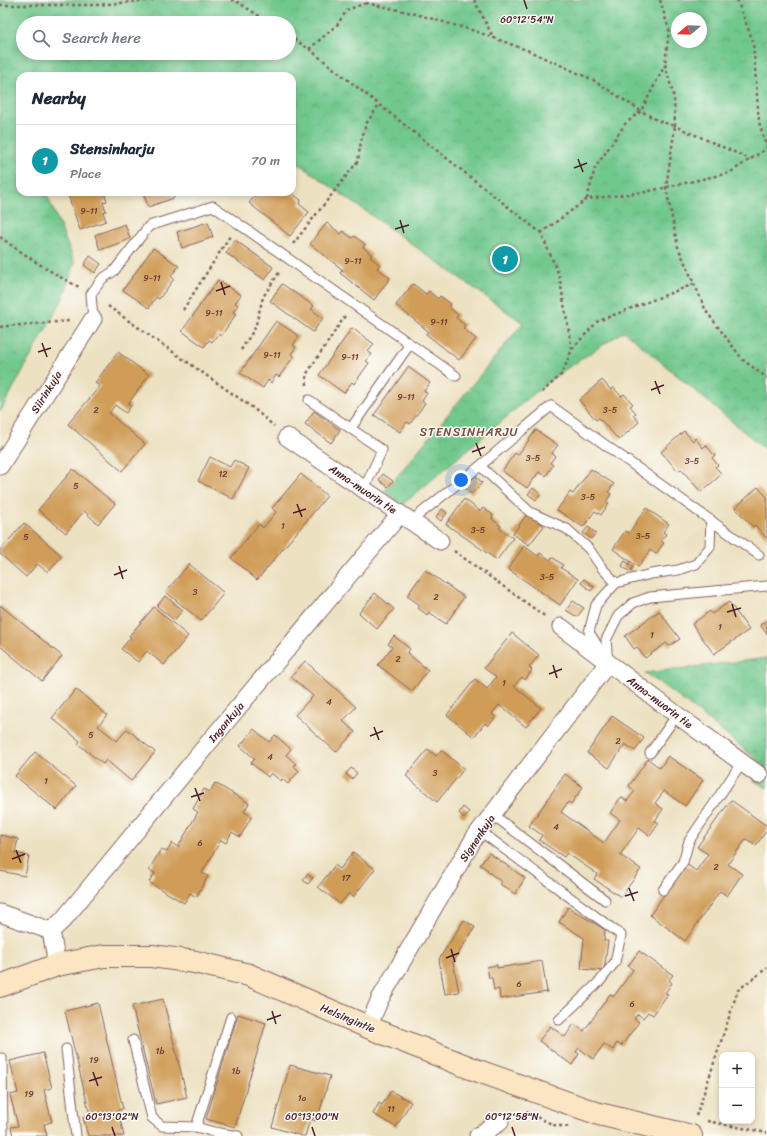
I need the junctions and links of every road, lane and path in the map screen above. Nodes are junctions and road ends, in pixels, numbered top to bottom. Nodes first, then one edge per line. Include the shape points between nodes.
1 (155, 0) edge
2 (231, 0) edge
3 (474, 0) edge
4 (660, 0) edge
5 (737, 0) edge
6 (366, 2) edge
7 (0, 5) edge
8 (259, 16) edge
9 (493, 38) junction
10 (296, 41) edge
11 (309, 49) junction
12 (665, 64) junction
13 (379, 105) junction
14 (641, 111) junction
15 (675, 126) junction
16 (767, 150) edge
17 (750, 160) junction
18 (666, 188) junction
19 (587, 199) junction
20 (238, 223) junction
21 (541, 233) junction
22 (0, 237) edge
23 (286, 257) junction
24 (694, 284) junction
25 (91, 294) junction
26 (353, 304) junction
27 (183, 310) dead end
28 (93, 319) junction
29 (0, 328) edge
30 (410, 344) junction
31 (572, 349) junction
32 (241, 350) dead end
33 (456, 376) dead end
34 (767, 378) edge
35 (539, 395) dead end
36 (309, 400) joint
37 (351, 428) junction
38 (287, 437) joint
39 (0, 466) edge
40 (480, 466) junction
41 (364, 489) junction
42 (406, 517) junction
43 (711, 520) junction
44 (440, 541) joint
45 (759, 555) dead end
46 (616, 583) junction
47 (767, 586) edge
48 (561, 627) joint
49 (608, 663) junction
50 (677, 714) junction
51 (650, 753) dead end
52 (742, 762) junction
53 (759, 775) dead end
54 (492, 814) junction
55 (480, 831) junction
56 (663, 890) dead end
57 (605, 900) dead end
58 (0, 914) edge
59 (51, 931) junction
60 (57, 965) junction
61 (767, 968) edge
62 (0, 986) edge
63 (231, 1017) dead end
64 (559, 1020) dead end
65 (368, 1026) junction
66 (133, 1040) dead end
67 (66, 1049) dead end
68 (2, 1058) dead end
69 (500, 1122) dead end
70 (196, 1127) junction
71 (693, 1127) edge
72 (3, 1136) edge
73 (76, 1136) edge
74 (238, 1136) edge
75 (478, 1136) edge

1 - 7 path via 97,5
2 - 8 path
3 - 9 path
4 - 12 path via 670,30
5 - 16 path via 753,41 759,122
6 - 9 path
6 - 11 path via 347,10 337,25
9 - 14 path via 593,80
10 - 11 path
11 - 13 path
12 - 14 path
12 - 15 path via 674,98
13 - 21 path
13 - 23 path via 366,124 358,161
14 - 15 path
14 - 19 path via 625,124 595,168
15 - 17 path
15 - 18 path
16 - 17 path
17 - 18 path via 729,173
18 - 19 path
18 - 24 path via 678,247
19 - 21 path
20 - 23 lane
20 - 25 lane via 213,206 149,226 114,271 102,278
20 - 27 path
21 - 31 path via 559,275
22 - 25 path via 60,277
23 - 26 lane
23 - 32 path via 263,297 255,328
24 - 31 path via 598,321
24 - 34 path via 706,311 743,360
25 - 28 lane
25 - 38 path via 253,408
26 - 30 lane
26 - 36 path via 306,375
28 - 29 path
28 - 39 street, Siirinkuja
30 - 33 lane
30 - 37 lane
31 - 35 path via 562,374
36 - 37 lane
37 - 41 lane via 382,450
38 - 41 street, Anna-muorin tie
40 - 42 lane
40 - 43 lane via 551,406
40 - 46 lane via 530,512 568,529 589,549
41 - 42 street, Anna-muorin tie
42 - 44 street, Anna-muorin tie
42 - 59 street, Ingankuja via 210,741 63,920
43 - 45 lane
43 - 46 lane via 710,546 696,564
44 - 48 path
46 - 49 lane via 596,605 589,632
47 - 49 lane via 650,596 633,603 618,616 606,640
48 - 49 street, Anna-muorin tie
49 - 50 street, Anna-muorin tie
49 - 54 street, Signenkuja
50 - 51 lane
50 - 52 street, Anna-muorin tie
52 - 53 street, Anna-muorin tie
52 - 56 lane via 689,841 683,862
54 - 55 street, Signenkuja
54 - 57 lane
55 - 64 lane via 621,935 615,962 600,981
55 - 65 street, Signenkuja via 380,999
58 - 59 street
59 - 60 street
60 - 62 main road, Helsingintie
60 - 65 main road, Helsingintie via 104,956 152,956 195,962 249,975
61 - 71 path via 738,990
63 - 70 lane
65 - 71 main road, Helsingintie via 473,1070 599,1114
66 - 70 lane via 152,1118 162,1126
67 - 73 lane
68 - 72 lane
69 - 75 street
70 - 74 lane

